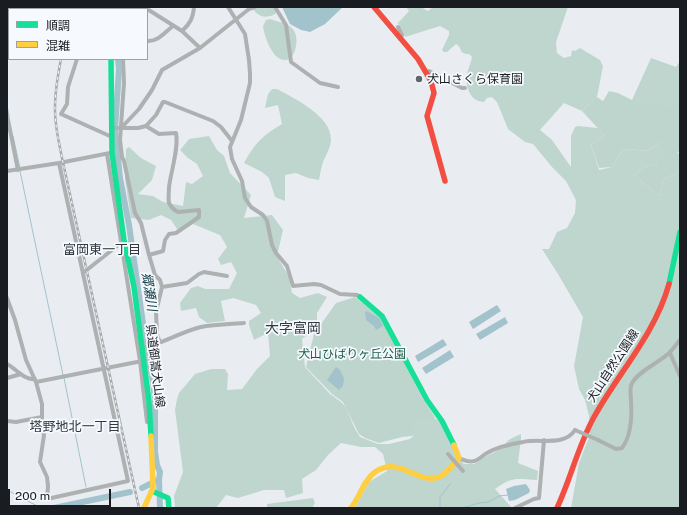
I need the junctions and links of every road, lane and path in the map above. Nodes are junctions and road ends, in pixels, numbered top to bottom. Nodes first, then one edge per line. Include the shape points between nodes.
1 (194, 7) edge
2 (228, 7) edge
3 (255, 7) edge
4 (275, 7) edge
5 (374, 7) edge
6 (148, 10) edge
7 (236, 20) junction
8 (173, 26) junction
9 (398, 27) dead end
10 (182, 31) junction
11 (400, 39) junction
12 (148, 41) edge
13 (200, 48) junction
14 (77, 60) edge
15 (111, 60) edge
16 (123, 60) edge
17 (427, 72) junction
18 (338, 87) dead end
19 (465, 88) dead end
20 (7, 115) edge
21 (146, 126) junction
22 (122, 127) junction
23 (112, 128) junction
24 (112, 137) junction
25 (232, 141) junction
26 (110, 153) junction
27 (59, 163) junction
28 (20, 169) junction
29 (7, 171) edge
30 (445, 181) dead end
31 (680, 232) edge
32 (122, 241) junction
33 (149, 255) junction
34 (83, 273) junction
35 (227, 276) dead end
36 (162, 288) junction
37 (360, 297) joint
38 (7, 298) edge
39 (244, 323) dead end
40 (680, 340) edge
41 (160, 342) junction
42 (143, 347) junction
43 (670, 353) junction
44 (142, 361) junction
45 (7, 364) edge
46 (104, 368) junction
47 (21, 374) junction
48 (680, 376) edge
49 (7, 378) edge
50 (36, 381) junction
51 (42, 417) junction
52 (7, 422) edge
53 (544, 440) junction
54 (448, 454) dead end
55 (459, 458) junction
56 (463, 471) dead end
57 (156, 492) junction
58 (144, 508) edge
59 (169, 508) edge
60 (351, 508) edge
61 (515, 508) edge
62 (557, 508) edge

1 - 10 street via 189,24
2 - 7 street
3 - 7 street
4 - 18 street via 286,25 291,62 320,83
5 - 11 main road
6 - 8 street
7 - 13 street
7 - 25 street via 245,34 250,83 241,120
8 - 10 street
8 - 12 street via 159,38
9 - 11 street via 402,35
10 - 13 street
11 - 17 main road
13 - 22 street via 162,70 139,109
14 - 24 street via 68,86 67,104 61,114
15 - 23 main road, 県道御嵩犬山線
16 - 22 street
17 - 19 street
17 - 30 main road via 434,91 427,116
20 - 28 street
21 - 22 street
21 - 25 street via 165,102 211,120 221,127
21 - 33 street via 159,134 176,133 178,142 171,171 169,202 178,212 199,210 199,217 192,223 167,236 163,251
22 - 23 street
22 - 33 street via 122,157 134,213 141,223
23 - 24 main road, 県道御嵩犬山線
24 - 26 main road, 県道御嵩犬山線
25 - 37 street via 232,160 242,181 245,198 267,221 272,246 286,266 293,286 321,285 340,294
26 - 27 street
26 - 32 main road, 県道御嵩犬山線
27 - 28 street
27 - 34 street
28 - 29 street
31 - 62 main road, 犬山自然公園線 via 669,284 658,312 643,342 588,429
32 - 34 street
32 - 42 main road, 県道御嵩犬山線 via 134,287
32 - 44 street
33 - 36 street
34 - 46 street
35 - 36 street via 204,272 187,283
36 - 41 street via 156,312
37 - 55 main road via 382,316 426,400 446,428
38 - 50 street via 26,360
39 - 41 street via 202,326
40 - 43 street
41 - 42 street
42 - 44 main road, 県道御嵩犬山線
43 - 48 street
43 - 53 street, bridge via 631,384 630,421 622,448 616,449 575,430 568,438 562,440
44 - 46 street
44 - 57 main road, 県道御嵩犬山線 via 149,401
45 - 47 street
46 - 50 street
46 - 51 street via 128,481 47,500 47,477 40,462 44,435
47 - 49 street
47 - 50 street
50 - 51 street via 42,404
51 - 52 street
53 - 55 street via 525,441 496,449 475,461
53 - 61 street via 539,498
54 - 56 street, bridge
55 - 60 main road via 443,475 432,478 396,466 379,470 369,478
57 - 58 main road, 県道御嵩犬山線
57 - 59 main road via 168,498

